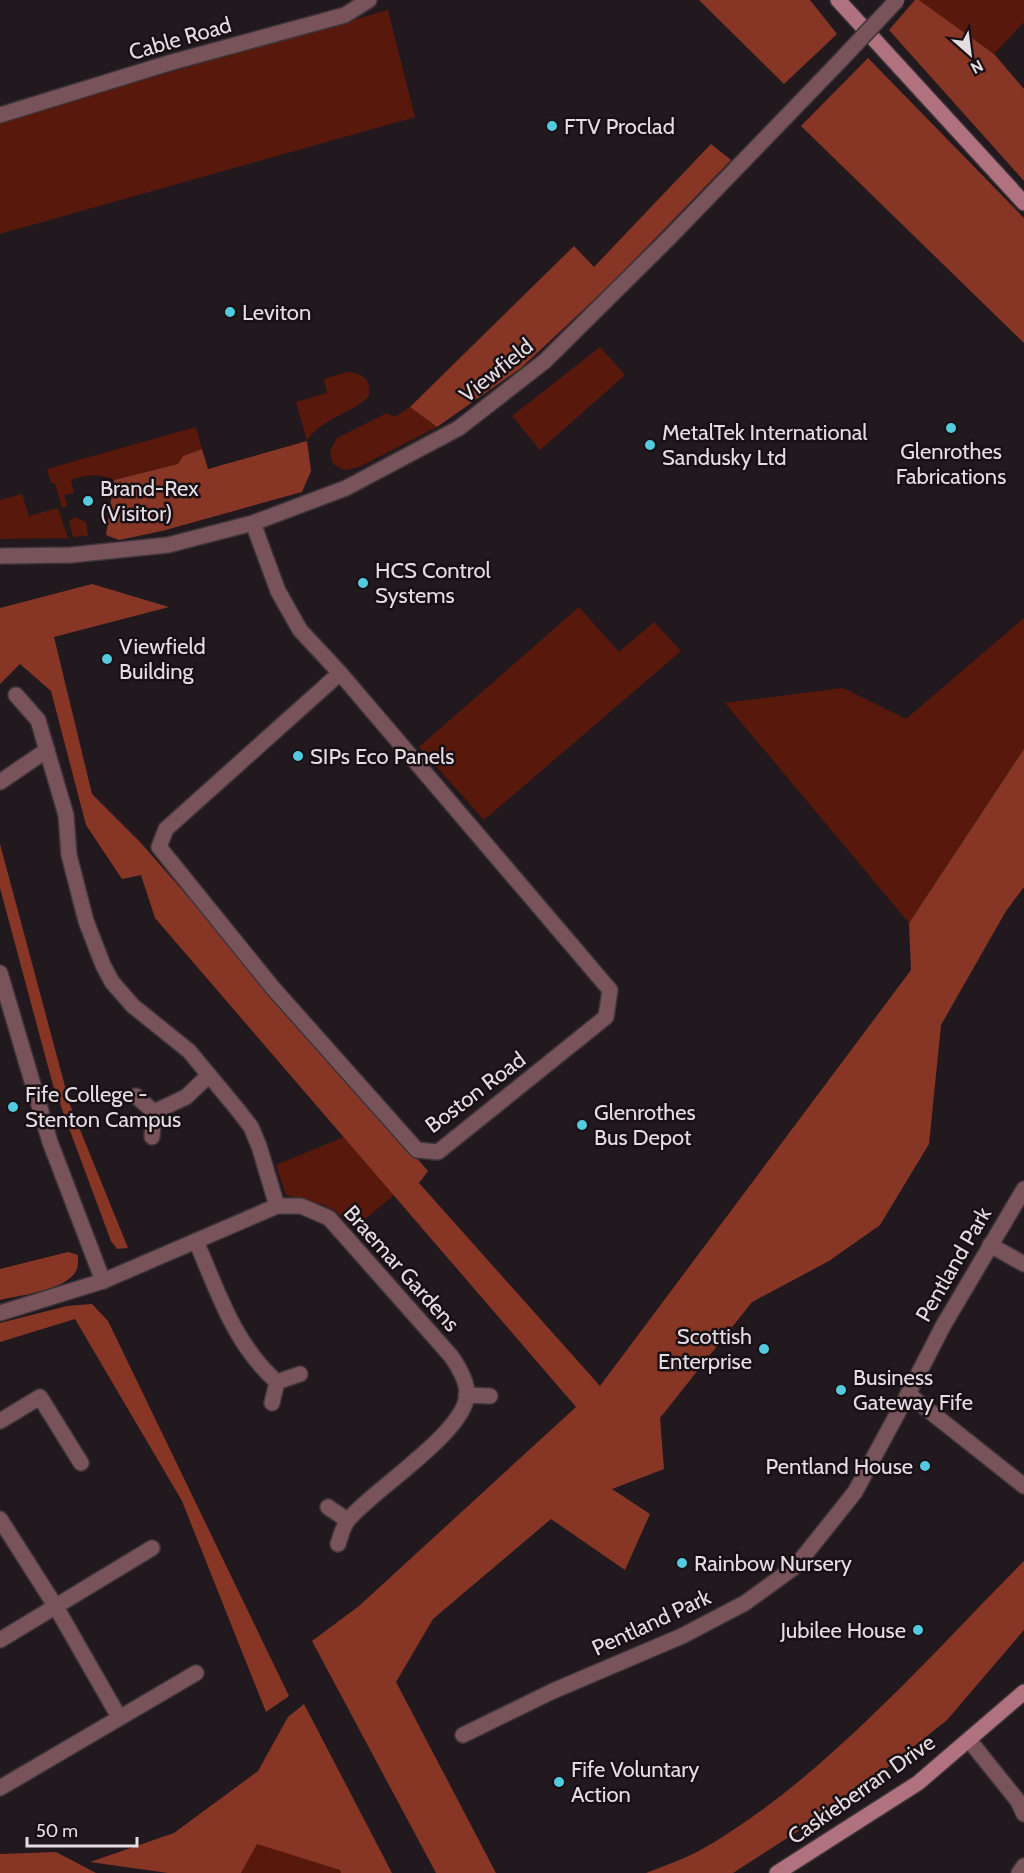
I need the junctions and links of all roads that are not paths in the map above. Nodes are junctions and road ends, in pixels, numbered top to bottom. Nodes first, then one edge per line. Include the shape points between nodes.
1 (369, 0) edge
2 (838, 0) edge
3 (897, 0) edge
4 (0, 115) edge
5 (1024, 203) edge
6 (253, 523) junction
7 (0, 556) edge
8 (340, 674) junction
9 (16, 695) dead end
10 (47, 750) junction
11 (0, 782) edge
12 (0, 973) edge
13 (209, 1075) junction
14 (136, 1096) dead end
15 (154, 1112) junction
16 (152, 1137) dead end
17 (1024, 1189) edge
18 (277, 1206) junction
19 (196, 1241) junction
20 (990, 1245) junction
21 (1024, 1264) edge
22 (103, 1281) junction
23 (0, 1313) edge
24 (300, 1374) dead end
25 (277, 1382) junction
26 (908, 1394) junction
27 (466, 1395) junction
28 (490, 1396) dead end
29 (272, 1403) dead end
30 (0, 1421) edge
31 (81, 1463) dead end
32 (1024, 1486) edge
33 (328, 1507) dead end
34 (0, 1520) edge
35 (347, 1520) junction
36 (338, 1544) dead end
37 (152, 1548) dead end
38 (56, 1607) junction
39 (0, 1640) edge
40 (196, 1673) dead end
41 (1024, 1692) edge
42 (119, 1717) junction
43 (463, 1735) dead end
44 (969, 1740) junction
45 (0, 1788) edge
46 (1024, 1814) edge
47 (1024, 1866) edge
48 (777, 1873) edge
49 (1019, 1873) edge

1 - 4 street, Cable Road via 345,15 168,63
2 - 5 street
3 - 6 street, Viewfield, bridge via 545,361 459,428 346,488
6 - 7 street, Viewfield via 168,545 71,555
6 - 8 street, Boston Road via 289,611 300,630
8 - 8 street, Boston Road via 610,990 606,1017 438,1152 417,1150 273,988 159,847 166,830
9 - 10 street via 38,720
10 - 11 street
10 - 13 street via 69,828 69,855 86,921 108,973 133,1006 176,1039
12 - 22 street via 50,1142
13 - 15 street via 186,1097
13 - 18 street via 250,1127 270,1175
14 - 15 street
15 - 16 street
17 - 20 street, Pentland Park
18 - 19 street, Braemar Gardens
18 - 27 street, Braemar Gardens via 301,1206 329,1218 340,1228 452,1356
19 - 22 street, Braemar Gardens
19 - 25 street via 239,1338
20 - 21 street
20 - 26 street, Pentland Park
22 - 23 street, Braemar Gardens
24 - 25 street
25 - 29 street
26 - 32 street
26 - 43 street, Pentland Park via 855,1492 796,1566 745,1603 682,1636 553,1691
27 - 28 street
27 - 35 street via 442,1436
30 - 31 street via 40,1397
33 - 35 street
34 - 38 street
35 - 36 street
37 - 38 street
38 - 39 street
38 - 42 street
40 - 42 street
41 - 44 street, Caskieberran Drive
42 - 45 street
44 - 46 street
44 - 48 street, Caskieberran Drive via 918,1783
47 - 49 street

